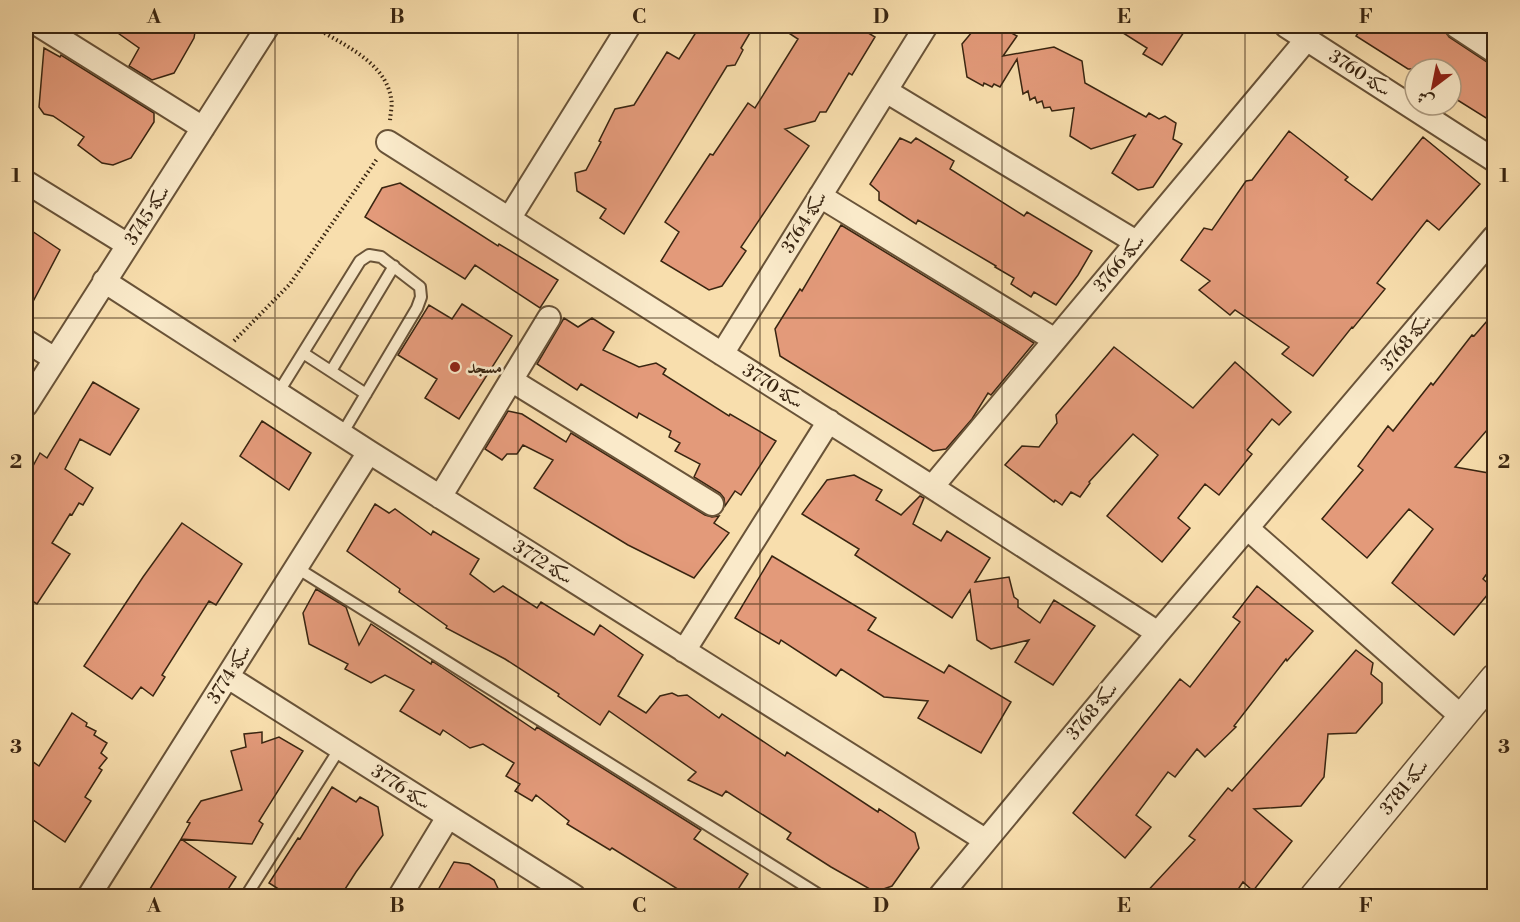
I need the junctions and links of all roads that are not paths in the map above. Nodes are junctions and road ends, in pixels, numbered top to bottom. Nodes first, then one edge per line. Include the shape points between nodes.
1 (40, 26) edge
2 (268, 26) edge
3 (629, 26) edge
4 (926, 26) edge
5 (1286, 26) edge
6 (1456, 26) edge
7 (1306, 39) junction
8 (1494, 51) edge
9 (886, 90) junction
10 (203, 128) junction
11 (388, 142) road end
12 (1494, 160) edge
13 (26, 182) edge
14 (820, 196) junction
15 (509, 219) junction
16 (1494, 237) edge
17 (1136, 242) junction
18 (128, 245) junction
19 (394, 266) junction
20 (104, 281) junction
21 (549, 318) dead end
22 (1055, 340) junction
23 (26, 341) edge
24 (303, 353) junction
25 (722, 354) junction
26 (55, 359) junction
27 (331, 371) junction
28 (511, 380) junction
29 (278, 393) junction
30 (366, 394) junction
31 (26, 405) edge
32 (829, 421) junction
33 (342, 434) junction
34 (369, 452) junction
35 (932, 487) junction
36 (440, 497) junction
37 (712, 504) dead end
38 (1246, 528) junction
39 (297, 568) junction
40 (1158, 633) junction
41 (684, 651) junction
42 (228, 677) junction
43 (1494, 678) edge
44 (1462, 717) junction
45 (340, 748) junction
46 (448, 817) junction
47 (985, 840) junction
48 (89, 897) edge
49 (246, 897) edge
50 (400, 897) edge
51 (574, 897) edge
52 (821, 897) edge
53 (940, 897) edge
54 (1314, 897) edge

1 - 10 street
2 - 10 street, سكة 3745
3 - 15 street
4 - 9 street, سكة 3764
5 - 7 street, سكة 3760
6 - 8 street
7 - 12 street, سكة 3760
7 - 17 street, سكة 3766
9 - 14 street, سكة 3764
9 - 17 street
10 - 18 street, سكة 3745
11 - 15 street, سكة 3770
13 - 18 street
14 - 22 street
14 - 25 street, سكة 3764
15 - 25 street, سكة 3770
16 - 38 street, سكة 3768
17 - 22 street, سكة 3766
18 - 20 street, سكة 3745
19 - 24 lane via 381,257 369,255 360,261
19 - 27 lane
19 - 30 lane via 420,286 421,297
20 - 26 street, سكة 3745
20 - 29 street, سكة 3772
21 - 28 street
22 - 35 street, سكة 3766
23 - 26 street
24 - 27 lane
24 - 29 lane
25 - 32 street, سكة 3770
26 - 31 street, سكة 3745
27 - 30 lane
28 - 36 street
28 - 37 street
29 - 33 street, سكة 3772
30 - 33 lane
32 - 35 street, سكة 3770
32 - 41 street
33 - 34 street, سكة 3772
34 - 36 street, سكة 3772
34 - 39 street, سكة 3774
35 - 40 street, سكة 3770
36 - 41 street, سكة 3772
38 - 40 street, سكة 3768
38 - 44 street
39 - 42 street, سكة 3774
39 - 52 lane
40 - 47 street, سكة 3768
41 - 47 street, سكة 3772
42 - 45 street, سكة 3776
42 - 48 street, سكة 3774
43 - 44 street, سكة 3781
44 - 54 street, سكة 3781
45 - 46 street, سكة 3776
45 - 49 lane
46 - 50 street
46 - 51 street, سكة 3776
47 - 53 street, سكة 3768

